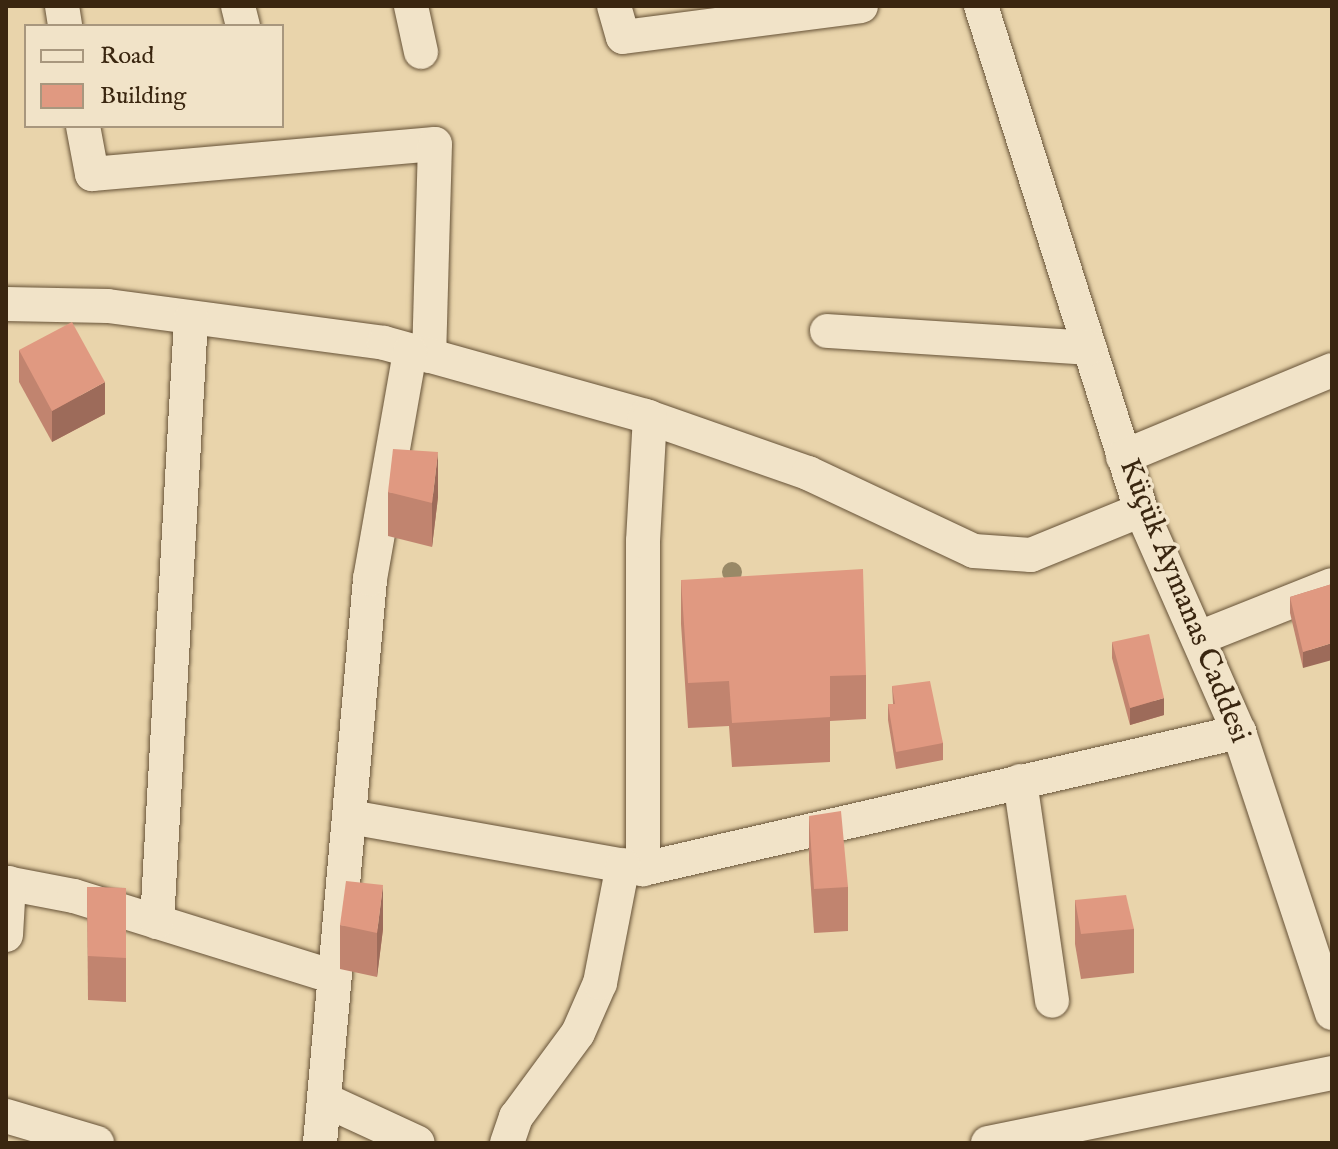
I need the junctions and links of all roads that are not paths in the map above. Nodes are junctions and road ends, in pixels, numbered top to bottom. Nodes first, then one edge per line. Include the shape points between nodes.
1 (411, 6) edge
2 (614, 6) edge
3 (861, 6) edge
4 (981, 6) edge
5 (421, 52) dead end
6 (83, 128) edge
7 (6, 304) edge
8 (191, 319) junction
9 (827, 331) dead end
10 (1089, 348) junction
11 (420, 353) junction
12 (1332, 370) edge
13 (650, 417) junction
14 (1123, 457) junction
15 (1141, 510) junction
16 (1332, 585) edge
17 (1199, 638) junction
18 (1239, 732) junction
19 (1020, 781) junction
20 (350, 817) junction
21 (633, 867) junction
22 (7, 883) edge
23 (157, 922) junction
24 (6, 935) edge
25 (334, 977) junction
26 (1052, 1001) dead end
27 (1332, 1013) edge
28 (1332, 1073) edge
29 (325, 1100) junction
30 (6, 1116) edge
31 (97, 1143) edge
32 (320, 1143) edge
33 (418, 1143) edge
34 (507, 1143) edge
35 (988, 1143) edge

1 - 5 street
2 - 3 street via 623,37
4 - 10 street, Küçük Aymanas Caddesi
6 - 11 street via 92,174 435,144
7 - 8 street via 108,306
8 - 11 street
8 - 23 street
9 - 10 street
10 - 14 street, Küçük Aymanas Caddesi
11 - 13 street
11 - 20 street via 370,579
12 - 14 street
13 - 15 street via 808,473 974,551 1031,555
13 - 21 street
14 - 15 street, Küçük Aymanas Caddesi
15 - 17 street, Küçük Aymanas Caddesi
16 - 17 street
17 - 18 street, Küçük Aymanas Caddesi
18 - 19 street
18 - 27 street, Küçük Aymanas Caddesi
19 - 21 street
19 - 26 street
20 - 21 street
20 - 25 street
21 - 34 street via 600,983 578,1033 516,1117
22 - 23 street
22 - 24 street
23 - 25 street
25 - 29 street
28 - 35 street
29 - 32 street
29 - 33 street
30 - 31 street

